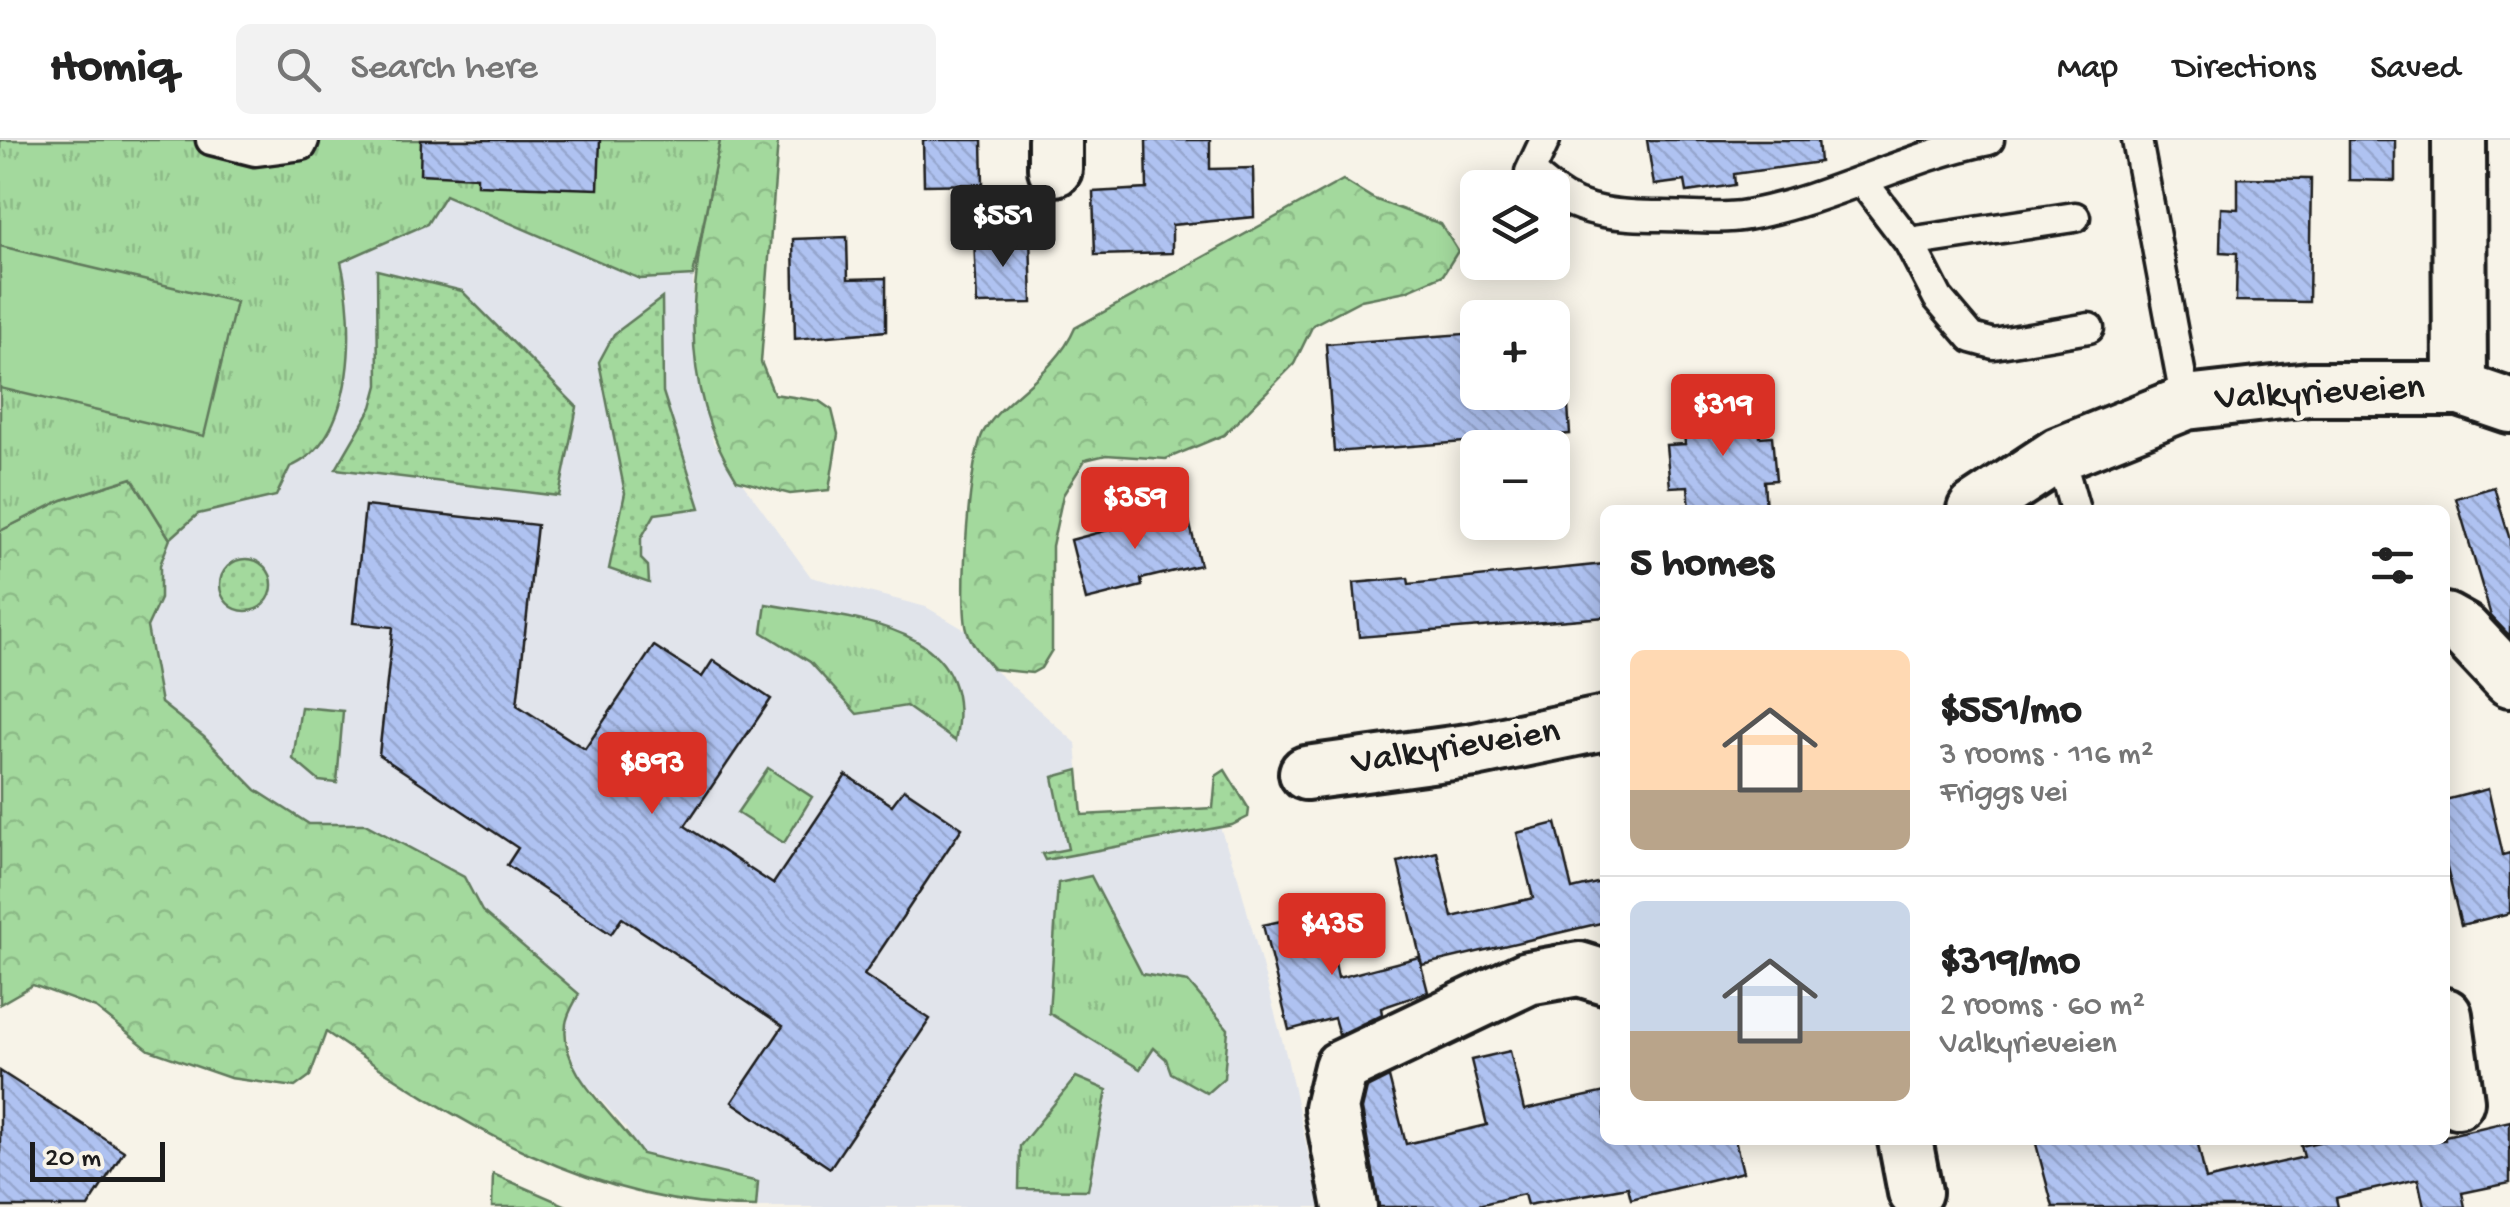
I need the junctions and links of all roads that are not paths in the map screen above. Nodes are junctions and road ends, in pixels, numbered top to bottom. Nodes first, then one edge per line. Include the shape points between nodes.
1 (210, 140) edge
2 (304, 140) edge
3 (1544, 140) edge
4 (1989, 140) edge
5 (2136, 140) edge
6 (2459, 140) edge
7 (1531, 170) edge
8 (1862, 182) junction
9 (1570, 203) edge
10 (2075, 216) dead end
11 (1909, 242) junction
12 (2089, 328) dead end
13 (2460, 389) junction
14 (2186, 403) junction
15 (2510, 406) edge
16 (2059, 454) junction
17 (1982, 505) edge
18 (2074, 505) edge
19 (2450, 623) edge
20 (2510, 680) edge
21 (1600, 724) edge
22 (1306, 772) dead end
23 (1600, 975) edge
24 (2450, 1054) edge
25 (2456, 1101) dead end
26 (1906, 1145) edge
27 (1915, 1192) dead end
28 (1350, 1207) edge

1 - 2 lane via 276,151
3 - 7 lane
4 - 8 lane via 1934,150
5 - 14 lane
6 - 13 street
8 - 9 lane via 1745,216 1629,216
8 - 11 lane
10 - 11 lane
11 - 12 lane via 1938,298 1972,338 1994,344
13 - 14 street, Valkyrieveien via 2309,389
13 - 15 street, Valkyrieveien
14 - 16 street, Valkyrieveien
16 - 17 street, Valkyrieveien
16 - 18 lane
19 - 20 street
21 - 22 street, Valkyrieveien via 1475,750
23 - 28 street via 1579,969 1528,978 1341,1068 1331,1108
24 - 25 street
26 - 27 street

